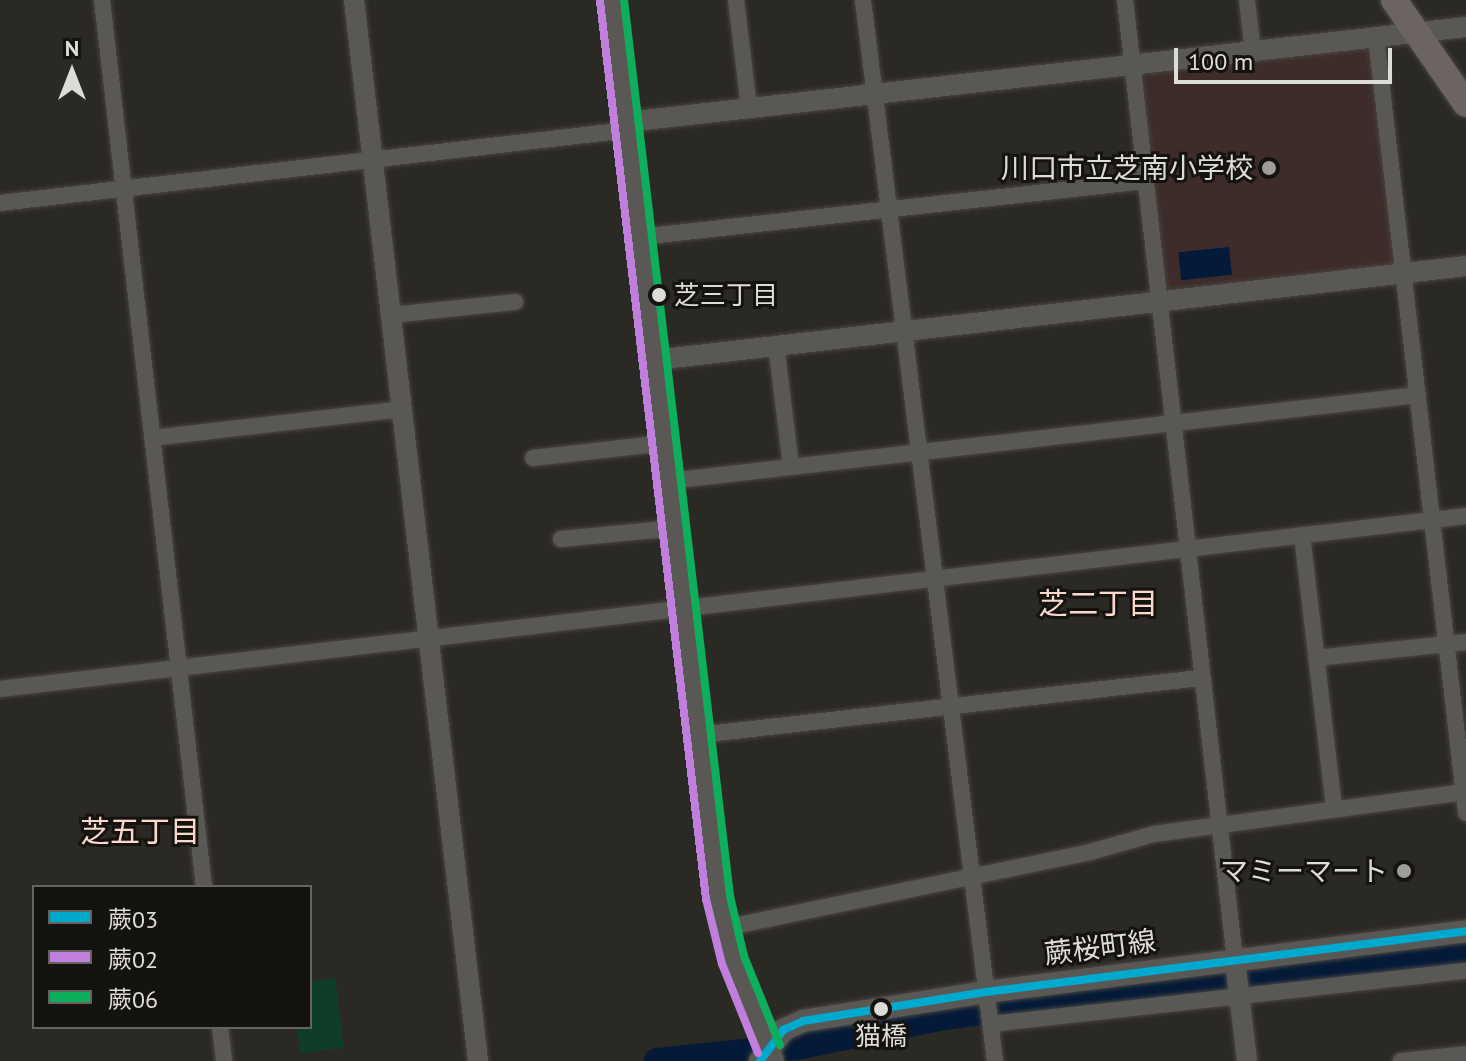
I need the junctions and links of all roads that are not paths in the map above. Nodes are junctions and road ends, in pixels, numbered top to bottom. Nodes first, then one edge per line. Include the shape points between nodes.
1 (102, 0) edge
2 (354, 0) edge
3 (612, 0) edge
4 (736, 0) edge
5 (863, 0) edge
6 (1125, 0) edge
7 (1247, 0) edge
8 (1394, 0) edge
9 (1466, 27) edge
10 (1417, 33) junction
11 (1376, 37) junction
12 (1253, 52) junction
13 (1132, 66) junction
14 (875, 94) junction
15 (1466, 104) edge
16 (749, 108) junction
17 (627, 126) junction
18 (373, 159) junction
19 (1145, 181) junction
20 (124, 188) junction
21 (0, 203) edge
22 (889, 210) junction
23 (640, 237) junction
24 (1466, 266) edge
25 (1404, 273) junction
26 (1158, 301) junction
27 (515, 302) dead end
28 (391, 315) junction
29 (904, 331) junction
30 (776, 345) junction
31 (655, 360) junction
32 (1418, 395) junction
33 (402, 409) junction
34 (1172, 421) junction
35 (152, 438) junction
36 (665, 443) junction
37 (919, 451) junction
38 (533, 458) dead end
39 (791, 466) junction
40 (669, 481) junction
41 (1466, 516) edge
42 (1434, 520) junction
43 (675, 528) junction
44 (1302, 535) junction
45 (561, 539) dead end
46 (1186, 549) junction
47 (935, 579) junction
48 (684, 608) junction
49 (429, 638) junction
50 (1466, 642) edge
51 (1447, 645) junction
52 (1316, 658) junction
53 (179, 668) junction
54 (1200, 678) junction
55 (0, 689) edge
56 (951, 707) junction
57 (699, 735) junction
58 (1465, 793) edge
59 (1334, 808) junction
60 (1466, 813) edge
61 (1218, 825) junction
62 (972, 877) junction
63 (204, 885) edge
64 (724, 928) junction
65 (1466, 931) edge
66 (1235, 963) junction
67 (1466, 971) edge
68 (1239, 992) junction
69 (987, 996) junction
70 (990, 1021) junction
71 (220, 1029) edge
72 (768, 1052) edge
73 (1466, 1054) edge
74 (224, 1061) edge
75 (478, 1061) edge
76 (995, 1061) edge
77 (1247, 1061) edge
78 (1401, 1061) edge

1 - 20 street
2 - 18 street
3 - 17 street
4 - 16 street
5 - 14 street
6 - 13 street
7 - 12 street
8 - 10 main road
9 - 10 street
10 - 11 street
10 - 15 main road
11 - 12 street
11 - 25 street
12 - 13 street
13 - 14 street
13 - 19 street
14 - 16 street
14 - 22 street
16 - 17 street
17 - 18 street
17 - 23 street
18 - 20 street
18 - 28 street
19 - 22 street
19 - 26 street
20 - 21 street
20 - 35 street
22 - 23 street
22 - 29 street
23 - 31 street
24 - 25 street
25 - 26 street
25 - 32 street
26 - 29 street
26 - 34 street
27 - 28 street
28 - 33 street
29 - 30 street
29 - 37 street
30 - 31 street
30 - 39 street
31 - 36 street
32 - 34 street
32 - 42 street
33 - 35 street
33 - 49 street
34 - 37 street
34 - 46 street
35 - 53 street
36 - 38 street
36 - 40 street
37 - 39 street
37 - 47 street
39 - 40 street
40 - 43 street
41 - 42 street
42 - 44 street
42 - 51 street
43 - 45 street
43 - 48 street
44 - 46 street
44 - 52 street
46 - 47 street
46 - 54 street
47 - 48 street
47 - 56 street
48 - 49 street
48 - 57 street
49 - 53 street
49 - 75 street
50 - 51 street
51 - 52 street
51 - 58 street
52 - 59 street
53 - 55 street
53 - 63 street
54 - 56 street
54 - 61 street
56 - 57 street
56 - 62 street
57 - 64 street
58 - 59 street
58 - 60 street
59 - 61 street
61 - 62 street via 1154,834
61 - 66 street
62 - 64 street
62 - 69 street
64 - 72 street
65 - 66 main road, 蕨桜町線
66 - 68 street
66 - 69 main road, 蕨桜町線
67 - 68 street
68 - 70 street
68 - 77 street
69 - 70 street
69 - 72 main road, 蕨桜町線 via 803,1021 783,1030
70 - 76 street
71 - 74 street
73 - 78 street

